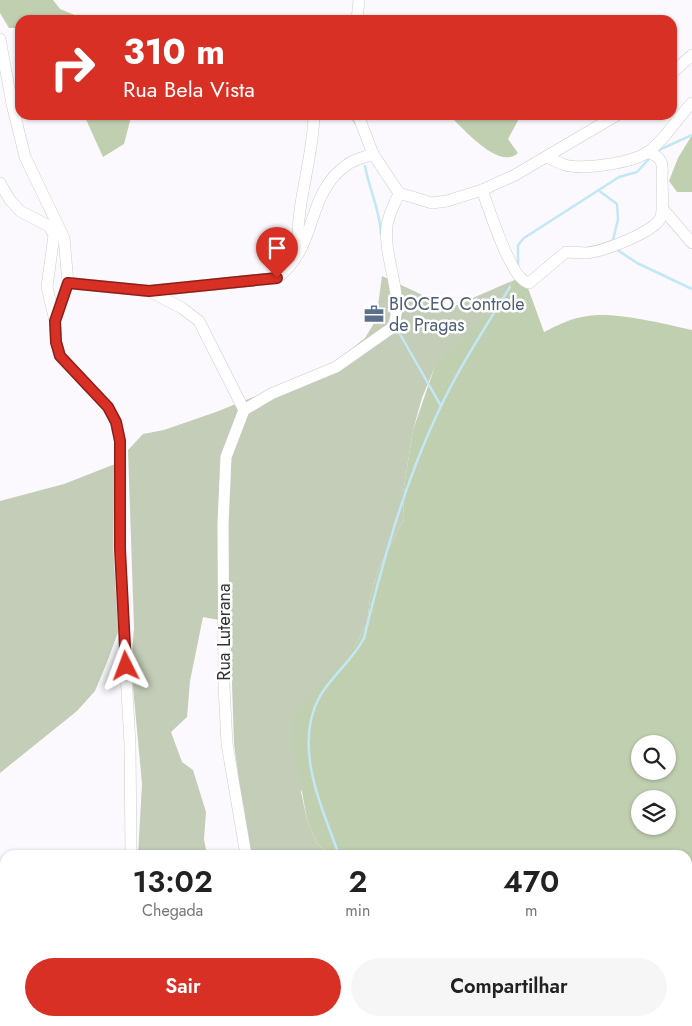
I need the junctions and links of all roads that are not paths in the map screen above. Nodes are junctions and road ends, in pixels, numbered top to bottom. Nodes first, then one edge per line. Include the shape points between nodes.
1 (359, 0) edge
2 (358, 15) edge
3 (1, 45) edge
4 (692, 55) edge
5 (677, 68) edge
6 (692, 103) edge
7 (15, 116) edge
8 (16, 120) edge
9 (314, 120) edge
10 (360, 120) edge
11 (608, 120) edge
12 (677, 120) edge
13 (677, 120) edge
14 (648, 152) junction
15 (373, 154) junction
16 (547, 157) junction
17 (0, 184) edge
18 (482, 190) junction
19 (399, 193) junction
20 (662, 208) junction
21 (692, 243) edge
22 (299, 256) junction
23 (68, 283) junction
24 (149, 291) junction
25 (55, 321) junction
26 (244, 410) junction
27 (131, 850) edge
28 (245, 850) edge

1 - 2 street
3 - 7 street
4 - 5 street
6 - 13 street
8 - 23 street via 25,157 64,238
9 - 22 street via 314,138 297,232
10 - 15 street
11 - 16 street
12 - 14 street
14 - 16 street via 608,164 566,165
14 - 20 street via 663,163
15 - 19 street
15 - 22 street via 350,162 334,175 316,204
16 - 18 street
17 - 25 street via 20,210 49,226 54,235 46,287
18 - 19 street via 432,203
18 - 20 street via 505,251 520,280 529,283 566,252 586,253 650,230 661,218
19 - 26 street via 387,225 395,294 393,327 336,367 271,394
20 - 21 street
22 - 24 street via 277,278
23 - 24 street
23 - 25 street
24 - 26 street via 200,321
25 - 27 street via 60,356 108,407 116,422 120,441 120,549 130,744
26 - 28 street, Rua Luterana via 226,457 223,524 227,744

